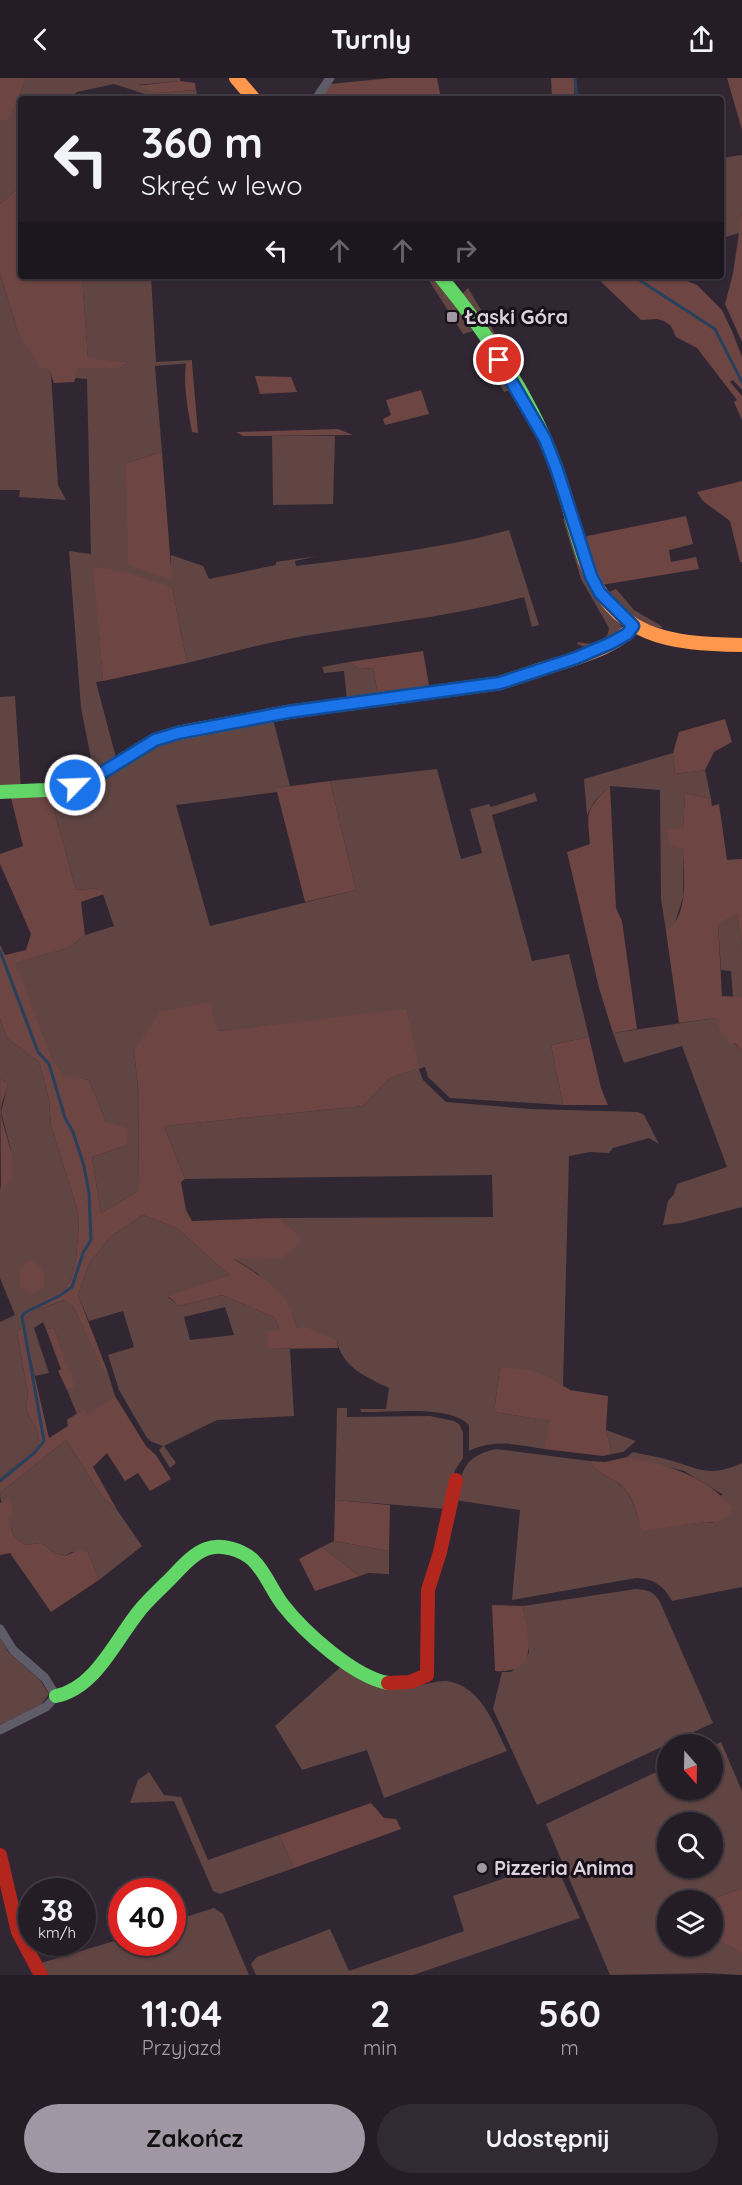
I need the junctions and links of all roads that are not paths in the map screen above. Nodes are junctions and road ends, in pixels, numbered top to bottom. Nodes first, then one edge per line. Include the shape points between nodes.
1 (236, 78) edge
2 (330, 78) edge
3 (251, 96) edge
4 (318, 96) edge
5 (442, 279) edge
6 (633, 626) junction
7 (742, 645) edge
8 (0, 792) edge
9 (456, 1480) dead end
10 (0, 1629) edge
11 (56, 1696) junction
12 (0, 1730) edge
13 (0, 1855) edge
14 (41, 1975) edge

1 - 3 street
2 - 4 street
5 - 6 street via 490,344 545,439 583,556 600,593
6 - 7 street via 655,637 681,642
6 - 8 street via 611,643 576,658 500,683 288,712 178,733 155,740 75,785
9 - 11 street via 428,1590 427,1675 401,1684 377,1681 310,1634 283,1605 252,1557 217,1546 199,1552 141,1608 89,1678 68,1695
10 - 11 street via 14,1650 45,1678
11 - 12 street via 46,1707
13 - 14 street via 18,1932

